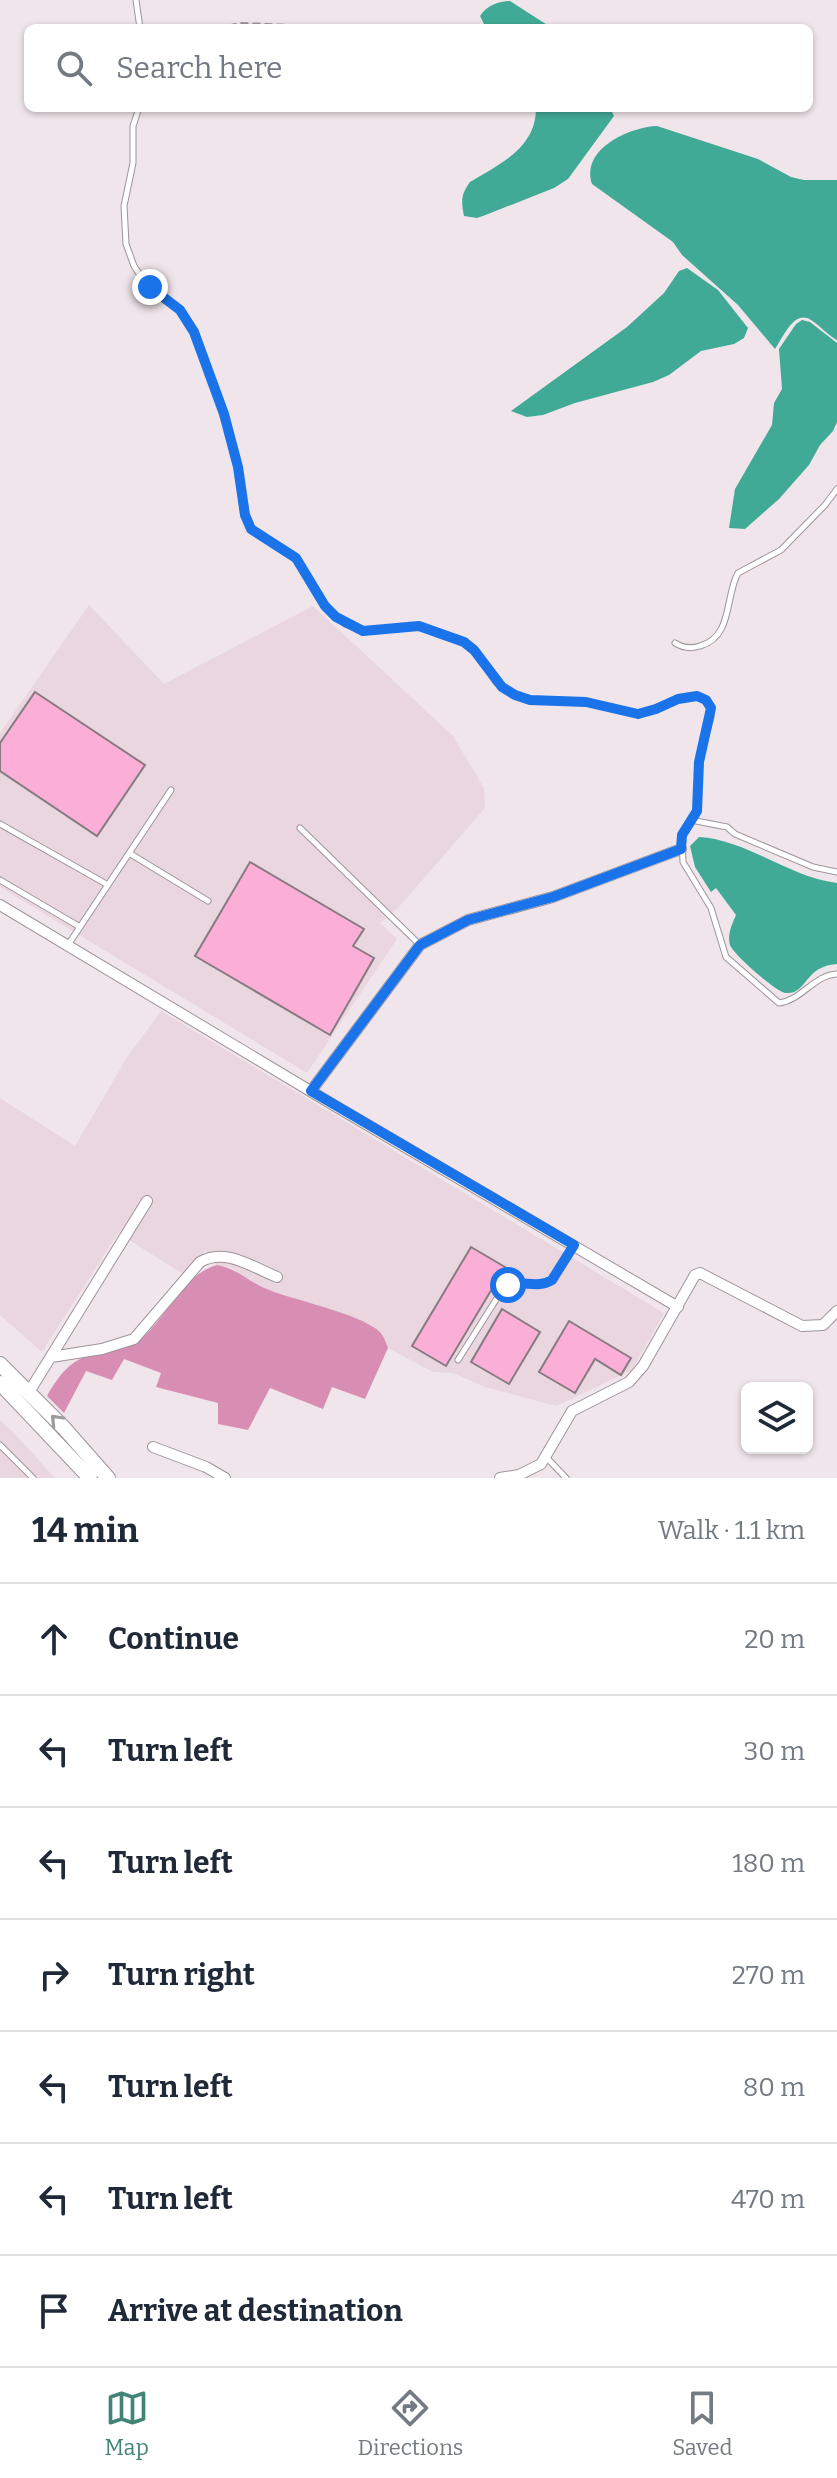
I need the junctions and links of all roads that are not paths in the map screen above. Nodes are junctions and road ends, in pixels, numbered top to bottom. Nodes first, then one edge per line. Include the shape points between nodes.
1 (136, 0) edge
2 (139, 24) edge
3 (138, 112) edge
4 (837, 489) edge
5 (675, 643) dead end
6 (171, 790) dead end
7 (691, 820) junction
8 (0, 824) edge
9 (300, 828) dead end
10 (681, 849) junction
11 (129, 853) junction
12 (837, 872) edge
13 (0, 880) edge
14 (108, 885) junction
15 (208, 901) dead end
16 (0, 905) edge
17 (80, 927) junction
18 (68, 945) junction
19 (420, 945) junction
20 (837, 974) edge
21 (311, 1091) junction
22 (147, 1201) dead end
23 (574, 1245) junction
24 (277, 1277) dead end
25 (678, 1307) junction
26 (837, 1311) edge
27 (51, 1357) junction
28 (458, 1360) dead end
29 (0, 1364) edge
30 (0, 1383) edge
31 (29, 1392) junction
32 (0, 1445) edge
33 (153, 1447) dead end
34 (546, 1456) junction
35 (33, 1478) edge
36 (90, 1478) edge
37 (108, 1478) edge
38 (225, 1478) edge
39 (500, 1478) edge
40 (566, 1478) edge

1 - 2 lane
3 - 7 lane via 124,206 126,244 144,281 180,310 194,332 224,414 253,532 296,558 325,606 345,624 363,631 419,626 464,642 496,682 515,695 638,714 688,696 706,700 711,717 699,762 697,811
4 - 5 lane via 781,550 738,573 726,621 713,639 693,648
6 - 11 lane
7 - 10 lane
7 - 12 lane via 727,827 803,863
8 - 14 lane
9 - 19 lane
10 - 19 street via 553,897 468,920
10 - 20 lane via 683,862 711,908 726,957 776,1003
11 - 14 lane
11 - 15 lane
13 - 17 lane
14 - 17 lane
16 - 18 street
17 - 18 lane
18 - 21 street
19 - 21 street
21 - 23 street
22 - 27 street
23 - 25 street
23 - 28 lane via 547,1283 504,1287
24 - 27 street via 224,1255 210,1256 134,1339
25 - 26 street via 700,1273 802,1326 823,1325
25 - 34 street via 638,1374 572,1411
27 - 31 street
29 - 31 main road
30 - 36 main road
37 -> 31 main road
32 - 35 lane
33 - 38 street
34 - 39 street via 526,1472
34 - 40 lane

